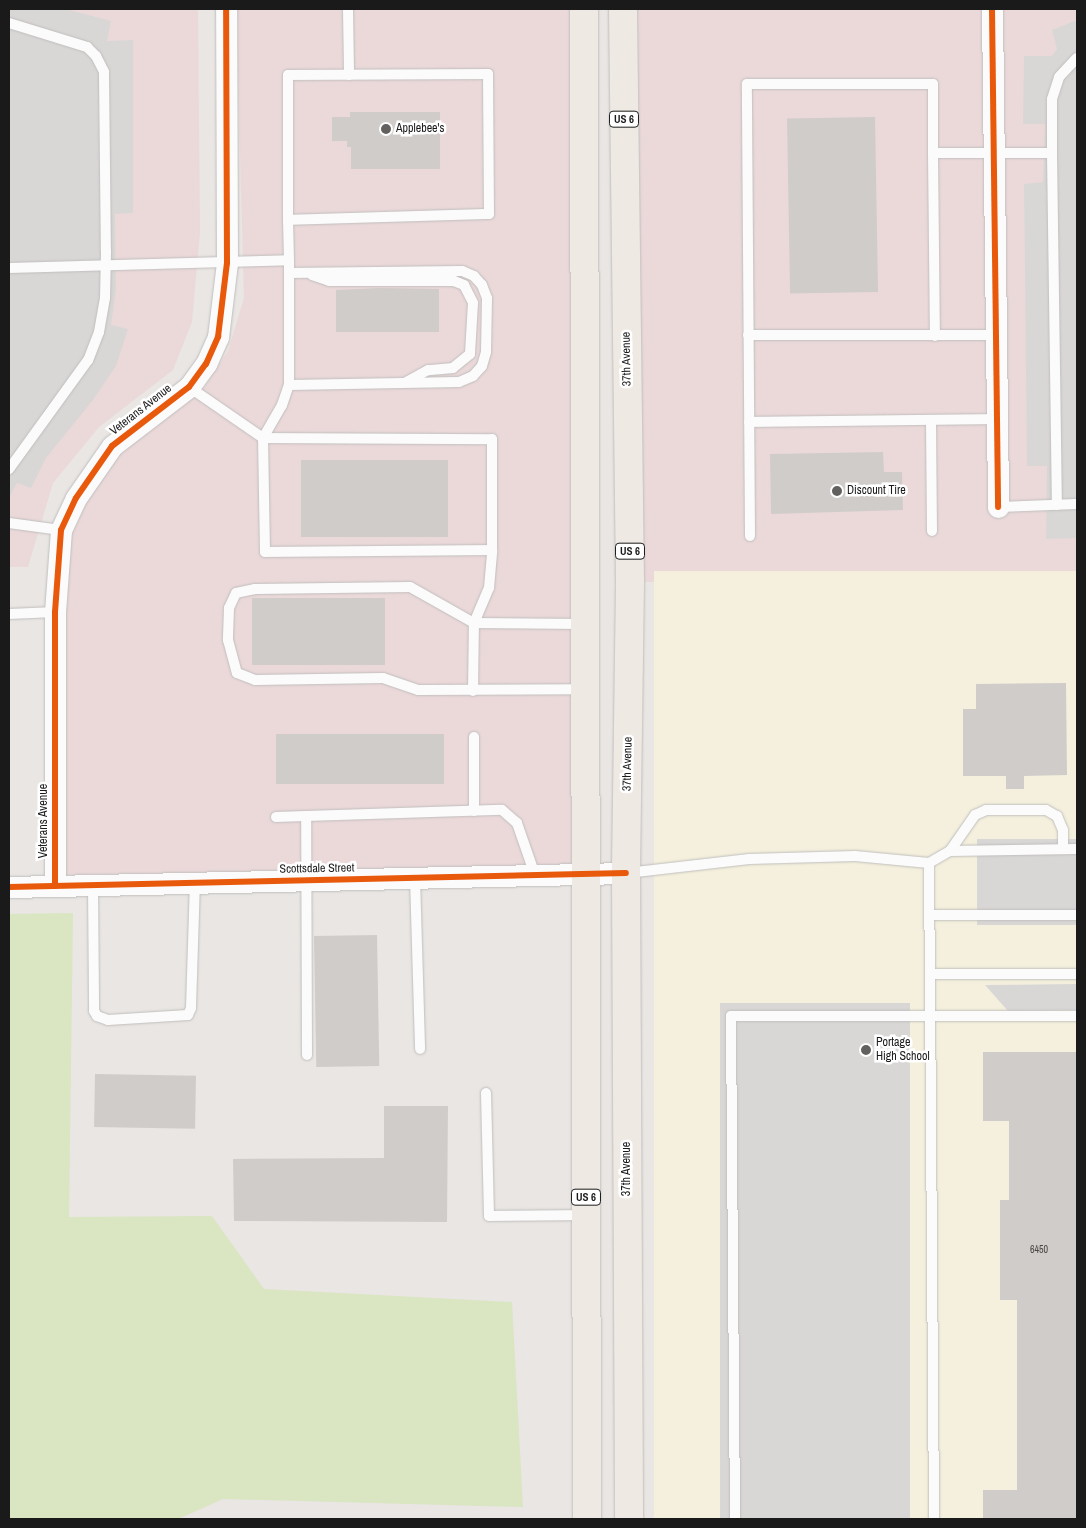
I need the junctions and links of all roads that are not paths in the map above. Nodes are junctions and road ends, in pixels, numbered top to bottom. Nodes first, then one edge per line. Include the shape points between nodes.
1 (226, 9) edge
2 (348, 9) edge
3 (584, 9) edge
4 (622, 9) edge
5 (992, 9) edge
6 (9, 23) edge
7 (1077, 58) edge
8 (349, 75) junction
9 (933, 153) junction
10 (994, 153) junction
11 (1052, 153) junction
12 (288, 220) junction
13 (289, 260) junction
14 (227, 263) junction
15 (106, 265) junction
16 (9, 268) edge
17 (289, 273) junction
18 (305, 273) junction
19 (748, 335) junction
20 (996, 335) junction
21 (935, 336) junction
22 (403, 384) junction
23 (289, 385) junction
24 (189, 387) junction
25 (997, 419) junction
26 (931, 420) junction
27 (749, 422) junction
28 (263, 438) junction
29 (9, 469) edge
30 (1077, 504) edge
31 (1057, 505) junction
32 (998, 507) joint
33 (9, 523) edge
34 (62, 530) junction
35 (932, 531) dead end
36 (750, 536) dead end
37 (492, 550) junction
38 (55, 612) junction
39 (9, 614) edge
40 (474, 623) junction
41 (587, 624) junction
42 (588, 689) junction
43 (473, 691) junction
44 (474, 737) dead end
45 (474, 811) junction
46 (306, 816) junction
47 (276, 817) dead end
48 (1063, 849) junction
49 (1077, 849) edge
50 (950, 851) junction
51 (929, 863) junction
52 (626, 873) junction
53 (584, 874) junction
54 (535, 875) junction
55 (415, 878) junction
56 (307, 880) junction
57 (195, 883) junction
58 (93, 885) junction
59 (55, 886) junction
60 (9, 887) edge
61 (930, 915) junction
62 (1077, 915) edge
63 (930, 974) junction
64 (1077, 974) edge
65 (930, 1015) junction
66 (1077, 1016) edge
67 (420, 1049) dead end
68 (307, 1055) dead end
69 (486, 1093) dead end
70 (586, 1215) junction
71 (588, 1519) edge
72 (629, 1519) edge
73 (734, 1519) edge
74 (934, 1519) edge

1 - 14 street, Veterans Avenue
2 - 8 lane
3 - 41 main road, US 6
4 - 52 main road, 37th Avenue / US 6 via 630,583
5 - 10 street
6 - 15 lane via 87,47 104,72
7 - 11 lane via 1059,77 1052,98
8 - 12 lane via 288,75
8 - 12 lane via 488,74 488,214
9 - 10 lane
9 - 19 lane via 933,84 747,84
9 - 21 lane
10 - 11 lane
10 - 20 street
11 - 31 lane
12 - 13 lane
13 - 14 lane
13 - 17 lane
14 - 15 lane
14 - 24 street, Veterans Avenue via 218,337 206,364
15 - 16 lane
15 - 29 lane via 99,332 88,360
17 - 18 lane
17 - 23 lane
18 - 22 lane via 329,281 454,281 464,285 473,303 470,354 453,368 428,370
18 - 22 lane via 462,271 474,276 482,285 487,307 486,352 482,366 473,376 458,382
19 - 21 lane
19 - 27 lane
20 - 21 lane
20 - 25 street
22 - 23 lane
23 - 28 lane
24 - 28 lane
24 - 34 street, Veterans Avenue via 112,446 76,498
25 - 26 lane
25 - 32 street
26 - 27 lane
26 - 35 lane
27 - 36 lane
28 - 37 lane via 492,439
28 - 37 lane via 265,552
30 - 31 lane
31 - 32 lane
33 - 34 lane
34 - 38 street, Veterans Avenue
37 - 40 lane via 488,588
38 - 39 lane
38 - 59 street, Veterans Avenue
40 - 41 lane
40 - 43 lane
40 - 43 lane via 410,587 255,589 236,593 229,608 228,640 237,673 255,680 383,678 418,690
41 - 42 main road, US 6
42 - 43 lane
42 - 53 main road, US 6
44 - 45 lane
45 - 46 lane
45 - 54 lane via 502,810 517,823
46 - 47 lane
46 - 56 lane
48 - 49 lane
48 - 50 lane
48 - 50 lane via 1063,830 1056,816 1046,810 986,810 975,815
50 - 51 lane
51 - 52 lane via 855,856 749,858
51 - 61 lane
52 - 53 street, Scottsdale Street
52 - 72 main road, 37th Avenue / US 6
53 - 54 street, Scottsdale Street
53 - 70 main road, US 6
54 - 55 street, Scottsdale Street
55 - 56 street, Scottsdale Street
55 - 67 lane
56 - 57 street, Scottsdale Street
56 - 68 lane
57 - 58 street, Scottsdale Street
57 - 58 lane via 191,1008 188,1014 108,1020 97,1016 94,1011
58 - 59 street, Scottsdale Street
59 - 60 street, Scottsdale Street
61 - 62 lane
61 - 63 lane
63 - 64 lane
63 - 65 lane
65 - 66 lane
65 - 73 lane via 731,1016
65 - 74 lane
69 - 70 lane via 488,1216
70 - 71 main road, US 6

